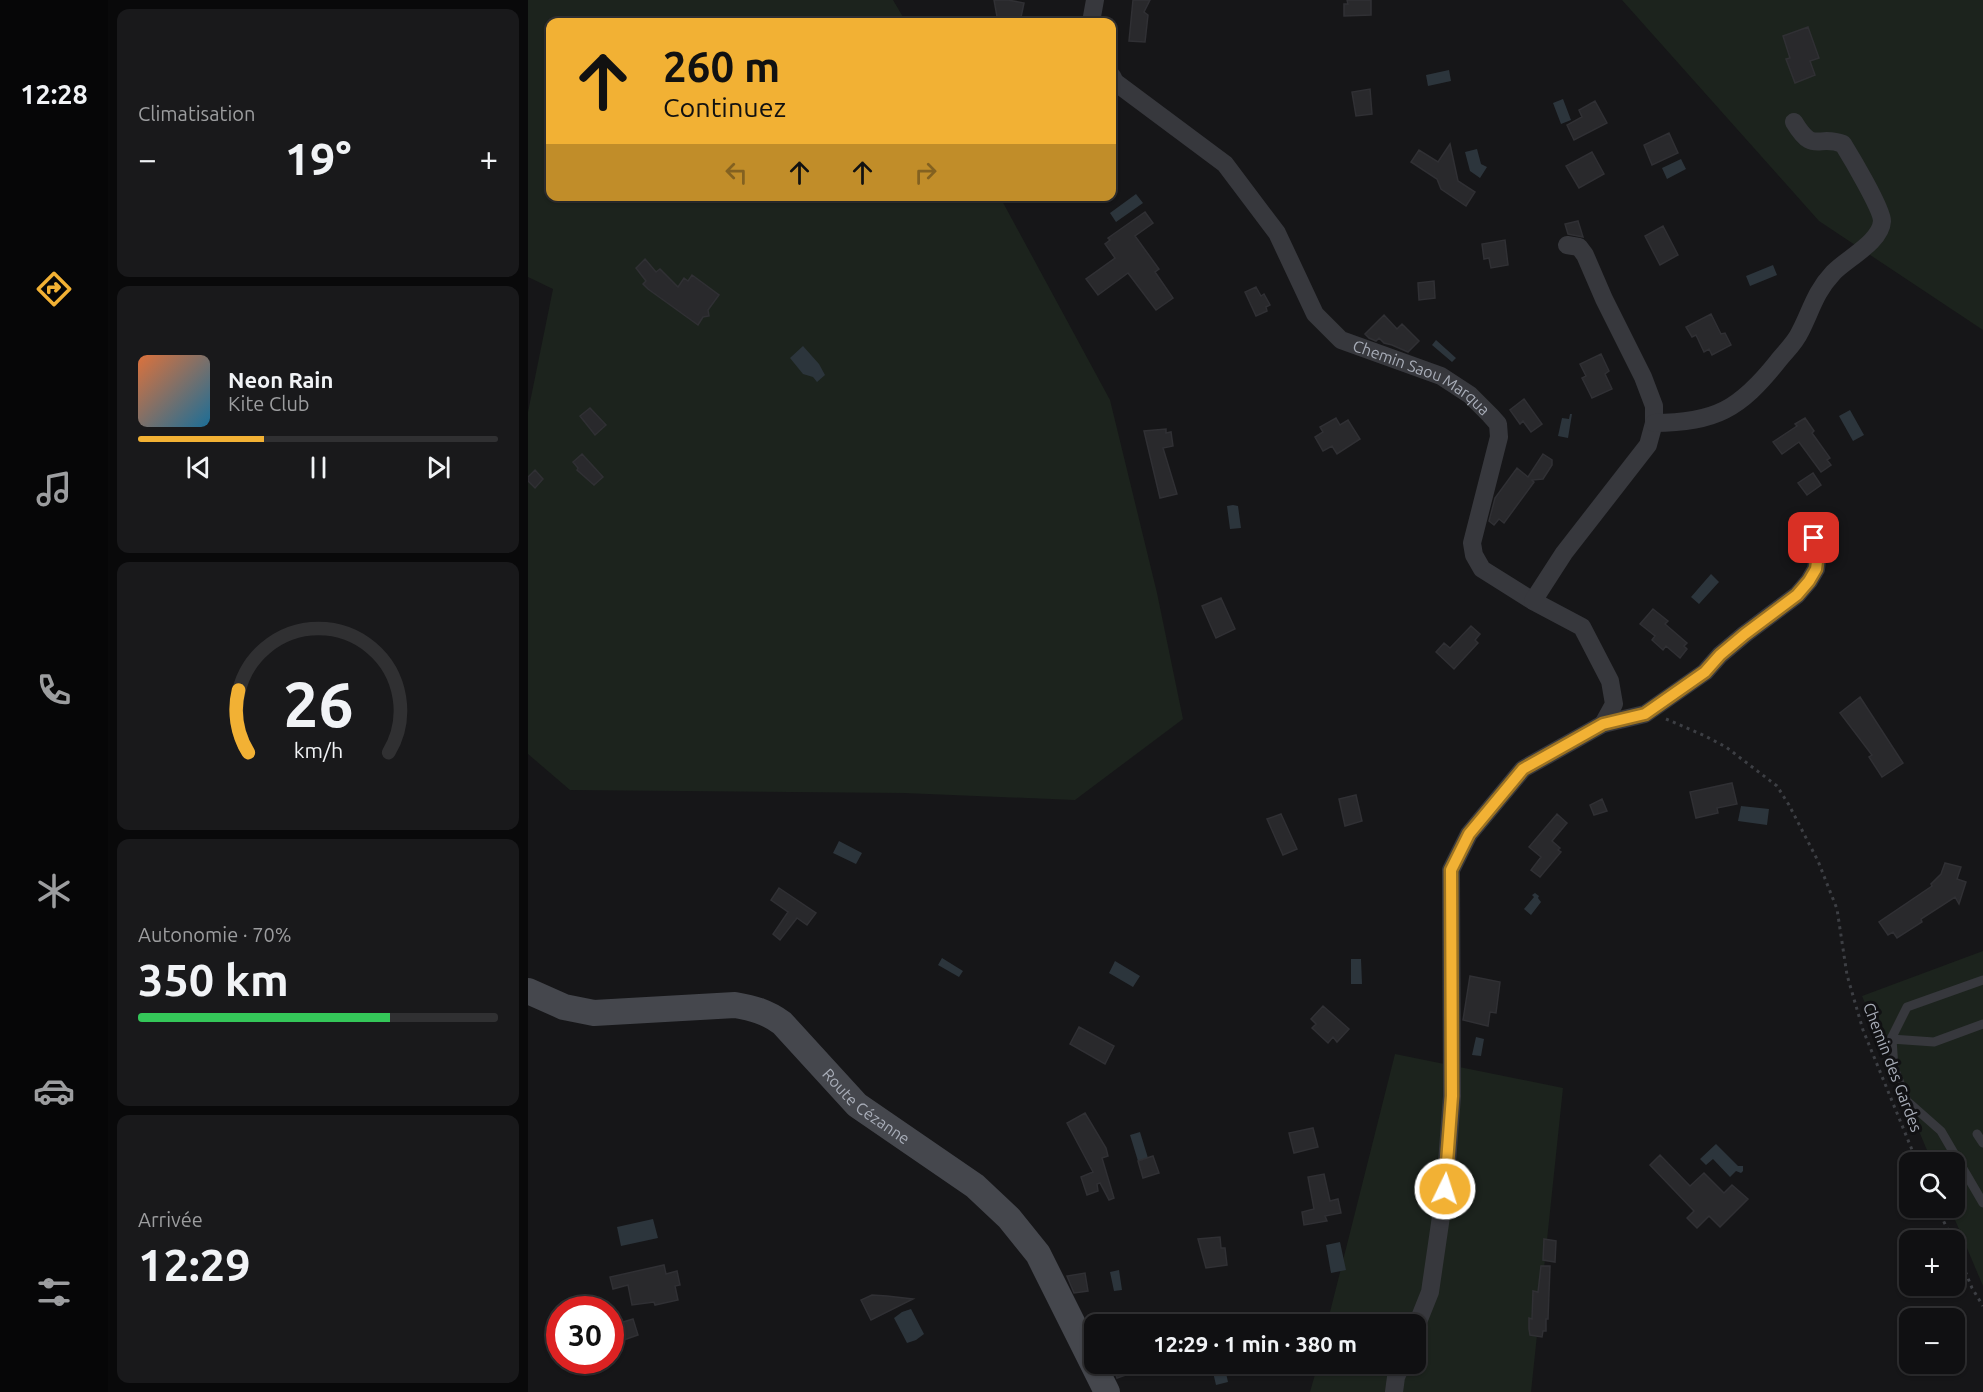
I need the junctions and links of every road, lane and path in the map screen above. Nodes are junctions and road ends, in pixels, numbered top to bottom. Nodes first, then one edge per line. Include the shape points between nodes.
1 (1095, 0) edge
2 (1092, 18) edge
3 (1116, 83) edge
4 (1794, 122) dead end
5 (1567, 245) dead end
6 (1654, 423) junction
7 (1811, 527) dead end
8 (1533, 601) junction
9 (1645, 714) junction
10 (1603, 724) junction
11 (1983, 980) edge
12 (528, 991) edge
13 (1983, 1024) edge
14 (1892, 1039) junction
15 (1977, 1134) dead end
16 (1983, 1143) edge
17 (1913, 1152) edge
18 (1983, 1203) edge
19 (1965, 1270) edge
20 (1983, 1306) edge
21 (1421, 1314) edge
22 (1397, 1374) edge
23 (1107, 1392) edge
24 (1394, 1392) edge

1 - 2 street
3 - 8 street, Chemin Saou Marqua via 1225,164 1277,233 1315,314 1341,340 1441,376 1470,395 1497,424 1499,437 1473,543 1474,555 1482,569
4 - 6 street via 1803,137 1812,142 1843,144 1878,208 1882,220 1879,231 1833,273 1815,296 1799,334 1758,385 1735,405 1703,419
5 - 6 street via 1579,247 1585,255 1643,377 1654,406
6 - 8 street via 1648,445 1564,553
7 - 9 street via 1818,554 1816,569 1797,595 1720,655 1705,672
8 - 10 street via 1582,627 1610,681 1614,704
9 - 10 street
9 - 17 path, Chemin des Gardes via 1659,716 1726,747 1777,786 1789,805 1837,909 1847,975 1863,1030
10 - 21 street via 1523,769 1469,834 1451,870 1452,1096 1445,1189 1430,1292
11 - 14 lane via 1907,1007
12 - 23 street, Route Cézanne via 564,1007 594,1013 735,1005 770,1014 857,1105 975,1186 1009,1218 1038,1254
13 - 14 lane via 1935,1042
14 - 18 lane via 1894,1068 1907,1101 1941,1131
15 - 16 lane
19 - 20 path
22 - 24 street

